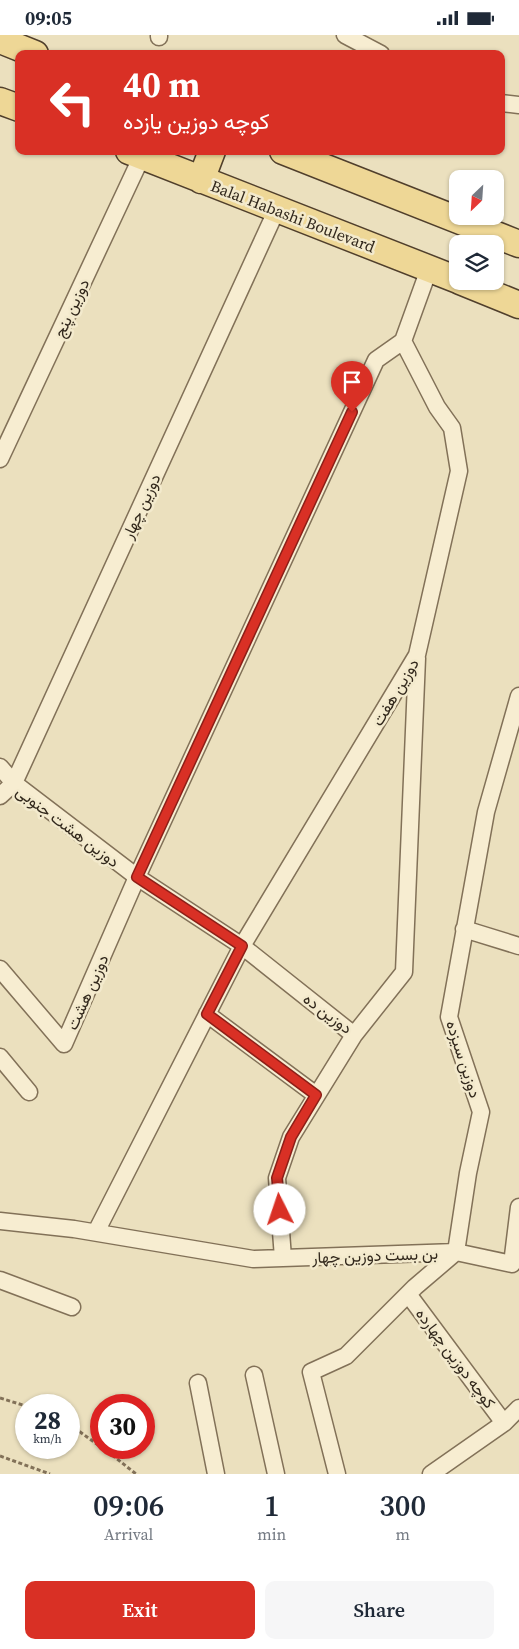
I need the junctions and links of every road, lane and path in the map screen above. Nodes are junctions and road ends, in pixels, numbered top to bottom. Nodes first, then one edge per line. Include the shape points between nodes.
1 (345, 35) edge
2 (0, 40) edge
3 (25, 50) edge
4 (373, 50) edge
5 (0, 101) edge
6 (505, 103) edge
7 (519, 105) edge
8 (15, 107) edge
9 (135, 155) edge
10 (138, 155) edge
11 (210, 155) edge
12 (292, 155) edge
13 (201, 180) junction
14 (277, 209) junction
15 (519, 244) edge
16 (429, 269) junction
17 (449, 277) edge
18 (482, 290) edge
19 (519, 305) edge
20 (403, 341) junction
21 (0, 459) edge
22 (417, 655) junction
23 (519, 696) edge
24 (0, 767) edge
25 (14, 783) junction
26 (0, 796) edge
27 (137, 877) junction
28 (464, 929) junction
29 (242, 946) junction
30 (519, 946) edge
31 (0, 969) edge
32 (207, 1014) junction
33 (354, 1035) junction
34 (0, 1057) edge
35 (28, 1092) dead end
36 (316, 1095) junction
37 (519, 1207) edge
38 (0, 1221) edge
39 (96, 1232) junction
40 (456, 1252) junction
41 (284, 1258) junction
42 (0, 1280) edge
43 (408, 1294) junction
44 (72, 1307) dead end
45 (254, 1375) dead end
46 (198, 1383) dead end
47 (0, 1398) edge
48 (15, 1403) edge
49 (519, 1408) edge
50 (504, 1423) junction
51 (0, 1456) edge
52 (117, 1459) edge
53 (50, 1474) edge
54 (136, 1474) edge
55 (216, 1474) edge
56 (276, 1474) edge
57 (336, 1474) edge
58 (430, 1474) edge

1 - 4 street
2 - 3 main road
5 - 8 main road
6 - 7 street
9 - 21 street, دوزین پنج
10 - 13 main road, Balal Habashi Boulevard
11 - 13 main road
12 - 15 main road
13 - 14 main road, Balal Habashi Boulevard
14 - 16 main road, Balal Habashi Boulevard
14 - 25 street, دوزین چهار
16 - 17 main road, Balal Habashi Boulevard
16 - 20 street
18 - 19 main road, Balal Habashi Boulevard
20 - 22 street, دوزین هفت via 437,407 452,428 459,471
20 - 27 street via 376,360
22 - 29 street, دوزین هفت
22 - 33 street, دوزین ده via 404,972
23 - 28 street, دوزین سیزده via 486,812
24 - 25 street
25 - 26 street, دوزین هشت جنوبی
25 - 27 street, دوزین هشت جنوبی
27 - 29 street
27 - 31 street, دوزین هشت via 64,1044
28 - 30 street
28 - 40 street, دوزین سیزده via 449,1017 481,1111
29 - 32 street
29 - 33 street, دوزین ده
32 - 36 street
32 - 39 street
33 - 36 street
34 - 35 street
36 - 41 street via 291,1137 277,1178
37 - 40 street via 512,1264
38 - 39 street, بن بست دوزین چهار
39 - 41 street, بن بست دوزین چهار via 253,1259
40 - 41 street, بن بست دوزین چهار
40 - 43 street, بن بست دوزین چهار
42 - 44 street
43 - 50 street, کوچه دوزین چهارده
43 - 57 street, بن بست دوزین چهار via 346,1356 311,1372
45 - 56 street
46 - 55 street
47 - 48 path
49 - 50 street
50 - 58 street
51 - 53 path
52 - 54 path

